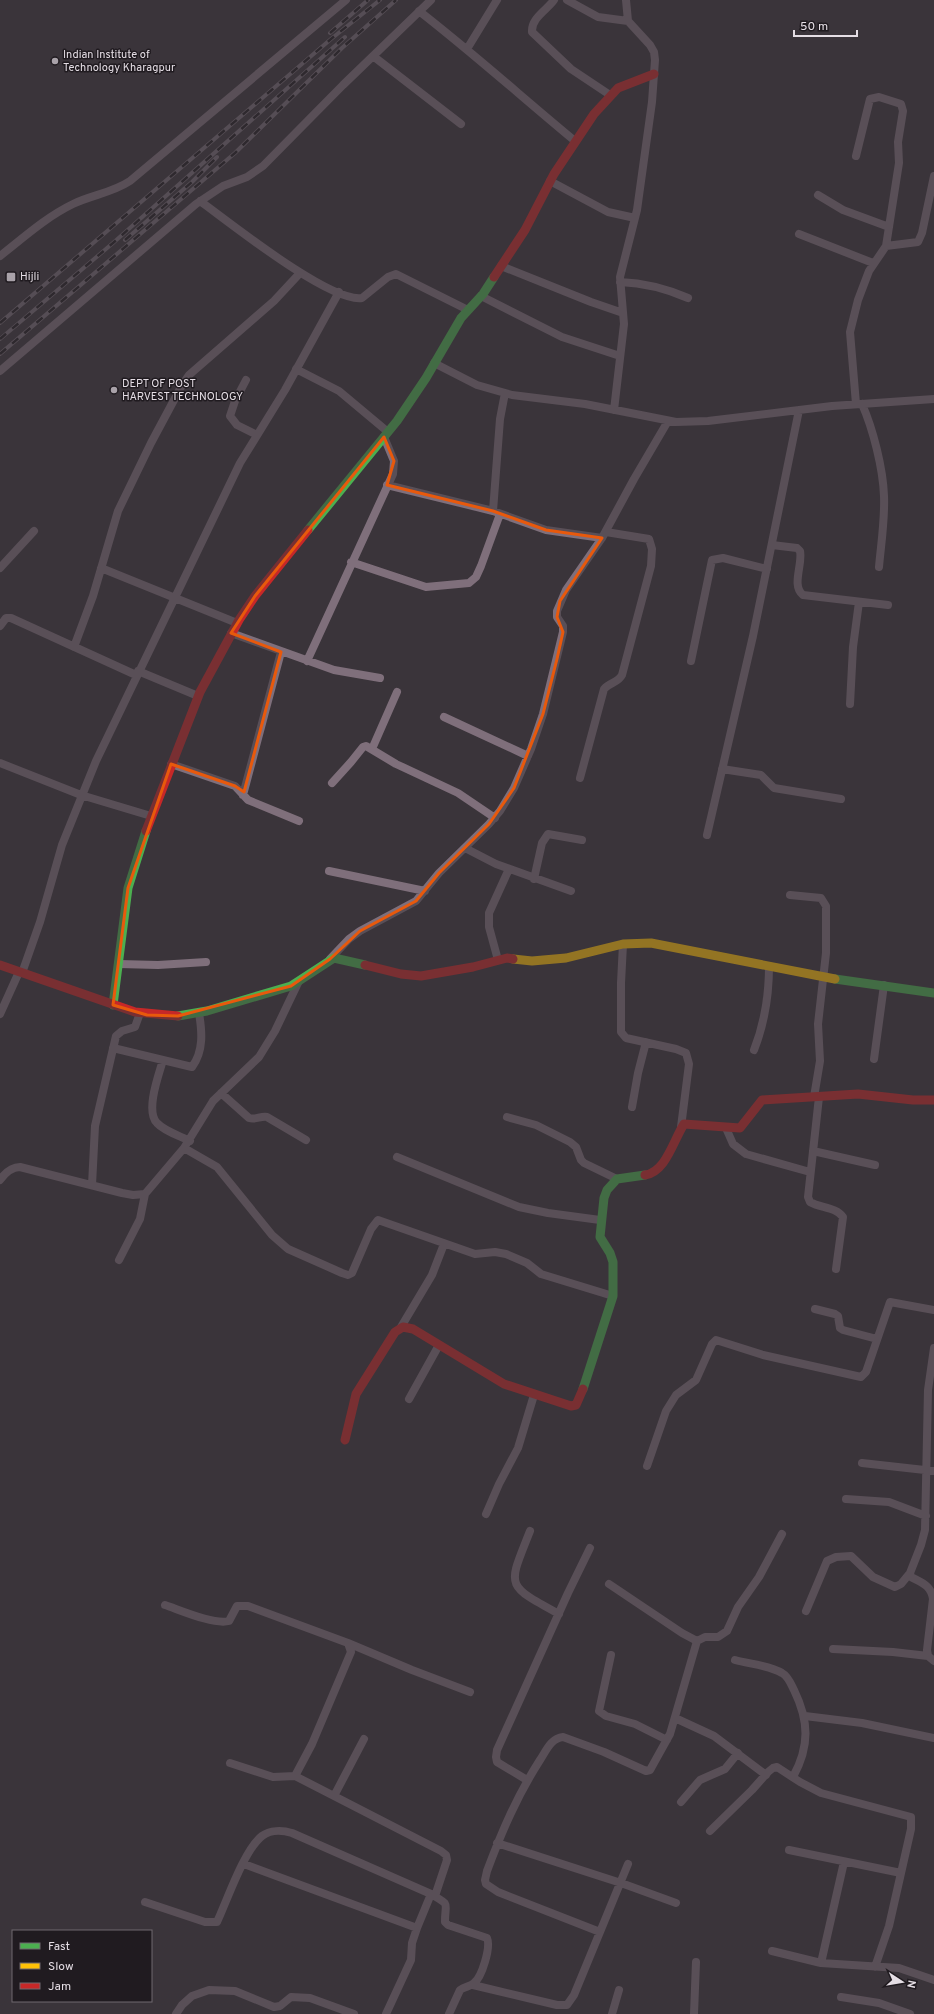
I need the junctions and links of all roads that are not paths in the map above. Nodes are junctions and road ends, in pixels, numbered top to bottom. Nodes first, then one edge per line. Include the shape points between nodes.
1 (346, 0) edge
2 (431, 0) edge
3 (497, 0) edge
4 (554, 0) edge
5 (567, 0) edge
6 (626, 0) edge
7 (420, 11) junction
8 (628, 21) junction
9 (467, 49) junction
10 (373, 56) junction
11 (654, 74) junction
12 (610, 95) junction
13 (462, 124) dead end
14 (575, 141) junction
15 (856, 156) dead end
16 (934, 176) edge
17 (550, 181) junction
18 (818, 195) dead end
19 (200, 201) junction
20 (634, 218) junction
21 (889, 227) junction
22 (799, 234) dead end
23 (886, 246) junction
24 (0, 256) edge
25 (873, 263) junction
26 (501, 266) junction
27 (300, 273) junction
28 (620, 282) junction
29 (339, 292) junction
30 (481, 296) junction
31 (688, 298) dead end
32 (468, 310) junction
33 (623, 313) junction
34 (620, 356) junction
35 (434, 363) junction
36 (296, 369) junction
37 (0, 370) edge
38 (246, 380) dead end
39 (505, 393) junction
40 (934, 399) edge
41 (859, 404) junction
42 (614, 410) junction
43 (799, 410) junction
44 (668, 421) junction
45 (257, 434) junction
46 (386, 434) junction
47 (387, 485) junction
48 (497, 513) junction
49 (34, 531) dead end
50 (604, 535) junction
51 (772, 545) junction
52 (351, 562) junction
53 (879, 567) dead end
54 (0, 568) edge
55 (101, 568) junction
56 (767, 569) junction
57 (174, 597) junction
58 (859, 602) junction
59 (888, 605) dead end
60 (237, 623) junction
61 (0, 626) edge
62 (231, 633) junction
63 (74, 647) junction
64 (281, 652) junction
65 (691, 661) dead end
66 (307, 662) junction
67 (137, 673) junction
68 (380, 678) dead end
69 (397, 692) dead end
70 (198, 696) junction
71 (850, 704) dead end
72 (444, 717) dead end
73 (372, 749) junction
74 (528, 756) junction
75 (0, 763) edge
76 (171, 764) junction
77 (722, 769) junction
78 (580, 778) dead end
79 (332, 783) dead end
80 (81, 795) junction
81 (243, 795) junction
82 (841, 799) dead end
83 (151, 816) junction
84 (494, 818) junction
85 (299, 821) dead end
86 (707, 835) dead end
87 (582, 840) dead end
88 (465, 848) junction
89 (509, 869) junction
90 (329, 871) dead end
91 (534, 879) junction
92 (425, 891) junction
93 (571, 891) dead end
94 (790, 895) dead end
95 (624, 944) junction
96 (330, 959) junction
97 (498, 960) junction
98 (206, 962) dead end
99 (0, 964) edge
100 (119, 964) junction
101 (769, 966) junction
102 (21, 972) junction
103 (823, 976) junction
104 (298, 983) junction
105 (884, 985) junction
106 (934, 993) edge
107 (113, 1005) junction
108 (140, 1013) junction
109 (199, 1013) junction
110 (0, 1014) edge
111 (646, 1042) junction
112 (113, 1048) junction
113 (754, 1050) dead end
114 (874, 1059) dead end
115 (163, 1060) junction
116 (220, 1093) junction
117 (817, 1097) junction
118 (934, 1100) edge
119 (632, 1107) dead end
120 (507, 1117) dead end
121 (681, 1127) junction
122 (726, 1128) junction
123 (306, 1140) dead end
124 (190, 1141) junction
125 (184, 1148) junction
126 (812, 1151) junction
127 (397, 1157) dead end
128 (875, 1165) dead end
129 (810, 1172) junction
130 (0, 1179) edge
131 (617, 1179) junction
132 (92, 1186) junction
133 (145, 1194) junction
134 (600, 1220) junction
135 (444, 1244) junction
136 (119, 1260) dead end
137 (836, 1269) dead end
138 (613, 1296) junction
139 (815, 1309) dead end
140 (934, 1310) edge
141 (401, 1327) junction
142 (877, 1340) junction
143 (439, 1345) junction
144 (934, 1348) edge
145 (534, 1395) junction
146 (409, 1399) dead end
147 (345, 1440) dead end
148 (862, 1464) dead end
149 (646, 1466) dead end
150 (930, 1471) edge
151 (846, 1499) dead end
152 (486, 1514) dead end
153 (926, 1516) junction
154 (530, 1531) dead end
155 (782, 1534) dead end
156 (590, 1548) dead end
157 (910, 1573) junction
158 (609, 1584) dead end
159 (165, 1605) dead end
160 (806, 1611) dead end
161 (559, 1614) junction
162 (697, 1641) junction
163 (348, 1643) junction
164 (833, 1649) dead end
165 (611, 1655) dead end
166 (931, 1659) edge
167 (735, 1660) dead end
168 (470, 1692) dead end
169 (805, 1716) junction
170 (675, 1718) junction
171 (934, 1738) edge
172 (364, 1739) dead end
173 (667, 1740) junction
174 (738, 1753) junction
175 (230, 1763) dead end
176 (766, 1774) junction
177 (295, 1776) junction
178 (793, 1777) junction
179 (527, 1780) junction
180 (334, 1796) junction
181 (680, 1802) dead end
182 (710, 1831) dead end
183 (497, 1843) junction
184 (789, 1850) dead end
185 (844, 1862) junction
186 (244, 1864) junction
187 (628, 1864) dead end
188 (901, 1873) junction
189 (621, 1883) junction
190 (433, 1895) junction
191 (145, 1902) dead end
192 (676, 1903) dead end
193 (416, 1928) junction
194 (600, 1932) junction
195 (772, 1951) dead end
196 (696, 1962) dead end
197 (822, 1962) junction
198 (875, 1967) junction
199 (934, 1980) edge
200 (473, 1985) junction
201 (619, 1990) dead end
202 (841, 1997) dead end
203 (176, 2014) edge
204 (354, 2014) edge
205 (386, 2014) edge
206 (449, 2014) edge
207 (612, 2014) edge
208 (694, 2014) edge
209 (910, 2014) edge

1 - 24 street via 130,181 120,188 74,203 39,225
2 - 7 street
3 - 9 street
4 - 12 street via 536,19 532,32 571,69
5 - 8 street via 598,17
6 - 8 street
7 - 9 street
7 - 10 street
8 - 11 street via 654,52
9 - 14 street
10 - 13 street
10 - 19 street via 254,173 222,186
11 - 12 street via 618,88
11 - 20 street via 648,134
12 - 14 street
14 - 17 street
15 - 21 street via 870,99 879,97 901,104 903,111 898,142 899,163
16 - 23 street via 918,242
17 - 20 street via 608,212
17 - 26 street via 525,230
18 - 21 street via 843,210
19 - 27 street
19 - 37 street
20 - 28 street
21 - 23 street
22 - 25 street
23 - 25 street
25 - 41 street via 858,300 850,332
26 - 30 street
26 - 33 street
27 - 29 street
27 - 55 street via 274,301 189,376 181,387 118,511
28 - 31 street via 643,283
28 - 33 street
29 - 32 street via 362,298 388,277 396,274
29 - 36 street
30 - 32 street
30 - 34 street via 562,337
32 - 35 street via 460,318
33 - 34 street
34 - 42 street
35 - 39 street via 477,385
35 - 46 street via 412,400
36 - 45 street
36 - 46 street via 339,391
38 - 45 street via 230,416 237,425
39 - 42 street
39 - 48 street via 500,419
40 - 41 street
41 - 43 street
41 - 53 street via 870,423 884,489
42 - 44 street
43 - 44 street via 687,423
43 - 51 street
44 - 50 street
45 - 57 street
46 - 47 street via 394,461 393,474
46 - 60 street via 255,596
47 - 48 street
47 - 52 street
48 - 50 street via 546,530
48 - 52 street via 481,566 476,577 469,583 426,587
49 - 54 street
50 - 74 street via 576,572 560,602 557,617 563,626 563,632 543,714
50 - 78 street via 649,539 652,549 651,560 647,585 622,675 617,682 608,684 604,689
51 - 56 street
51 - 58 street via 797,548 800,551 797,585 803,594
52 - 66 street
55 - 57 street
55 - 63 street
56 - 65 street via 723,558 712,560
56 - 77 street
57 - 60 street
57 - 67 street
58 - 59 street
58 - 71 street via 853,646
60 - 62 street
61 - 63 street via 6,618 11,618
62 - 64 street
62 - 70 street
63 - 67 street
64 - 66 street
64 - 81 street
66 - 68 street via 342,672
67 - 70 street
67 - 80 street
69 - 73 street
70 - 76 street
72 - 74 street
73 - 79 street via 363,747
73 - 84 street via 396,764 458,793
74 - 84 street via 514,788
75 - 80 street
76 - 81 street via 235,786
76 - 83 street
77 - 82 street via 761,775 774,788
77 - 86 street
80 - 83 street
80 - 102 street
81 - 85 street via 248,800
83 - 100 street via 128,888
84 - 88 street
87 - 91 street via 548,834 542,843
88 - 89 street
88 - 92 street via 439,872
89 - 91 street
89 - 97 street via 489,913 489,927
90 - 92 street
91 - 93 street
92 - 96 street via 406,908 360,931
94 - 103 street via 821,898 826,906
95 - 97 street via 566,958
95 - 101 street via 651,943
95 - 111 street via 620,1027 622,1035 626,1038
96 - 97 street via 339,958 401,974 421,976
96 - 104 street
98 - 100 street
99 - 102 street
100 - 107 street
101 - 103 street
101 - 113 street via 767,1006 763,1027
102 - 107 street
102 - 110 street
103 - 105 street
103 - 117 street via 818,1024 820,1061
104 - 109 street
104 - 116 street via 267,1046 247,1070
105 - 106 street
105 - 114 street
107 - 108 street
108 - 109 street via 178,1016
108 - 112 street via 135,1027 118,1033
109 - 115 street via 202,1039 194,1065 189,1067
111 - 119 street
111 - 121 street via 682,1051 688,1058
112 - 115 street
112 - 132 street via 95,1126
115 - 124 street via 153,1099 153,1118 159,1126
116 - 123 street via 249,1118 267,1117
116 - 124 street
117 - 118 street via 858,1094
117 - 122 street via 766,1099 759,1104 745,1125 740,1128
117 - 126 street
120 - 131 street via 536,1124 570,1142 576,1146 584,1163
121 - 122 street via 690,1123
121 - 131 street via 663,1165 657,1171
122 - 129 street via 733,1144 746,1154
124 - 125 street
125 - 133 street
125 - 135 street via 218,1167 272,1235 288,1249 348,1275 355,1268 371,1229 378,1220
126 - 128 street
126 - 129 street
127 - 134 street via 519,1207
129 - 137 street via 810,1202 836,1211 843,1217
130 - 132 street via 14,1167 20,1167
131 - 134 street via 607,1190
132 - 133 street via 133,1195
133 - 136 street via 140,1219
134 - 138 street via 600,1237 613,1262
135 - 138 street via 475,1254 506,1254 527,1263 541,1274
135 - 141 street via 432,1275
138 - 145 street via 579,1402 571,1406
139 - 142 street via 838,1316 840,1328 843,1330
140 - 142 street via 890,1302
141 - 143 street via 407,1326
141 - 147 street via 395,1332 356,1394
142 - 149 street via 866,1372 861,1377 763,1355 716,1340 696,1380 676,1395 666,1412
143 - 145 street via 493,1378
143 - 146 street
144 - 150 street via 928,1390
145 - 152 street via 518,1448 496,1488
148 - 150 street
150 - 153 street
151 - 153 street via 896,1504
153 - 157 street via 921,1545
154 - 161 street via 515,1569 514,1583 520,1591
155 - 162 street via 760,1577 738,1607 727,1631 718,1637 705,1637
156 - 161 street
157 - 160 street via 895,1587 873,1577 851,1556 831,1558 827,1561
157 - 166 street via 911,1577 932,1591
158 - 162 street
159 - 163 street via 225,1622 229,1621 237,1606 248,1606
161 - 179 street via 496,1757 497,1762
162 - 170 street
163 - 168 street
163 - 177 street via 351,1652 312,1744
164 - 166 street via 893,1652
165 - 173 street via 599,1711 606,1716 635,1724
167 - 169 street via 782,1673 790,1682
169 - 171 street via 862,1723
169 - 178 street via 803,1750 799,1767
170 - 173 street
170 - 174 street via 714,1736
172 - 180 street
173 - 179 street via 653,1766 646,1772 604,1752 558,1737
174 - 176 street
174 - 181 street via 725,1769 700,1780
175 - 177 street via 273,1777
176 - 178 street via 777,1767
176 - 182 street
177 - 180 street
178 - 188 street via 814,1790 831,1796 911,1817 911,1829
179 - 183 street
180 - 190 street via 446,1855 445,1868
183 - 189 street
183 - 194 street via 487,1871 486,1884 498,1892
184 - 185 street
185 - 188 street
185 - 197 street
186 - 190 street via 260,1837 283,1830
186 - 191 street via 216,1922 205,1922
186 - 193 street
187 - 189 street
188 - 198 street via 889,1926
189 - 192 street
189 - 194 street
190 - 193 street
190 - 200 street via 447,1905 445,1922 448,1926 482,1936 488,1942 488,1952 480,1976
193 - 205 street via 411,1960
194 - 200 street via 574,1995 567,2005 557,2005
195 - 197 street
196 - 208 street
197 - 198 street
198 - 199 street via 899,1968
200 - 206 street via 460,1990
201 - 207 street
202 - 209 street via 868,2000
203 - 204 street via 192,1996 209,1990 235,1991 274,2007 280,2006 291,1997 310,1998

